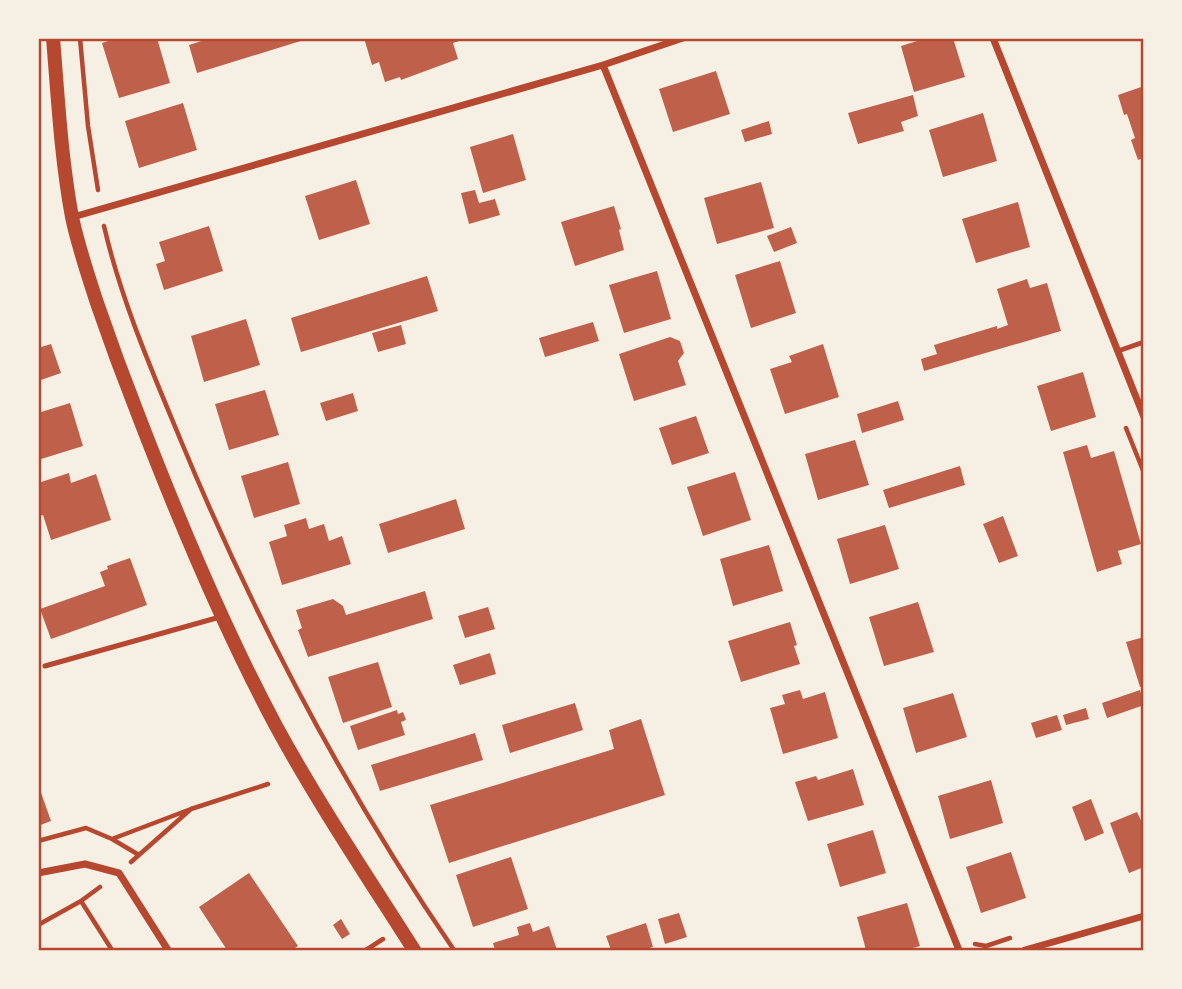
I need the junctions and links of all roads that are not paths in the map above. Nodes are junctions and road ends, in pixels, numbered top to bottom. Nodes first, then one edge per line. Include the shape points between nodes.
1 (53, 38) edge
2 (683, 38) edge
3 (993, 38) edge
4 (603, 65) junction
5 (72, 218) junction
6 (1143, 342) edge
7 (1118, 351) junction
8 (1143, 417) edge
9 (223, 617) junction
10 (45, 666) dead end
11 (38, 873) edge
12 (1143, 916) edge
13 (167, 950) edge
14 (414, 950) edge
15 (959, 950) edge
16 (1025, 950) edge

1 - 5 main road
2 - 4 street
3 - 7 street
4 - 5 street
4 - 15 street
5 - 9 main road via 121,373
6 - 7 lane
7 - 8 street
9 - 10 lane
9 - 14 main road via 311,786
11 - 13 street via 85,864 119,873
12 - 16 street

